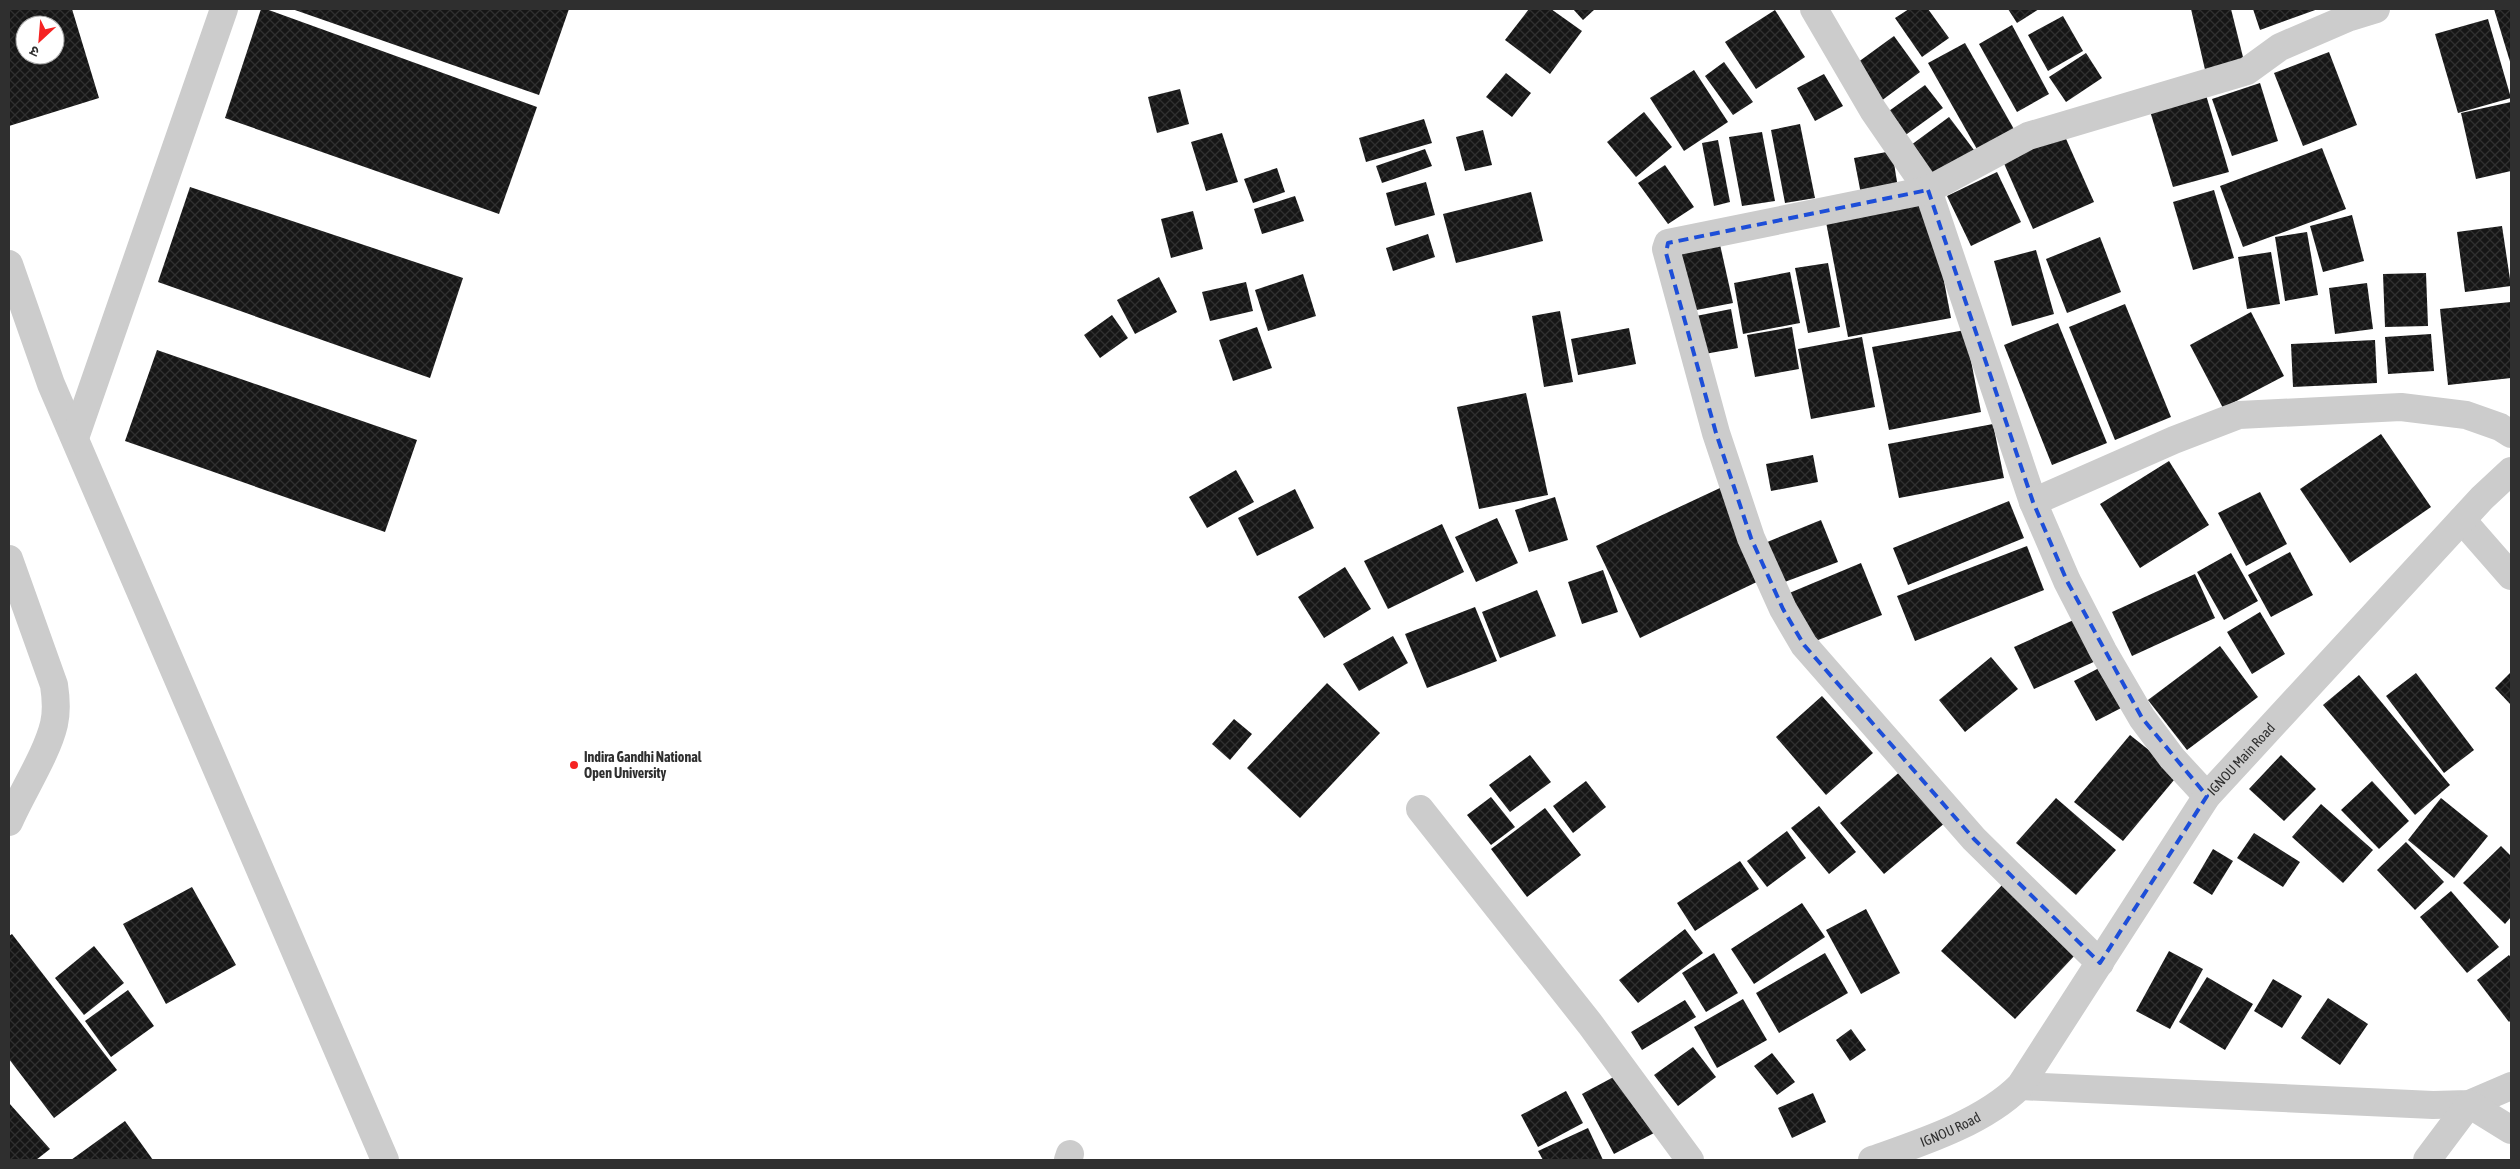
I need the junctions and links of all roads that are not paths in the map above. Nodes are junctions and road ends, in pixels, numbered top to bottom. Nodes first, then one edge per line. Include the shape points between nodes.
1 (224, 9) edge
2 (1814, 9) edge
3 (2376, 9) edge
4 (2348, 13) edge
5 (1928, 190) junction
6 (9, 264) edge
7 (2511, 434) edge
8 (75, 438) junction
9 (2511, 471) edge
10 (2033, 502) junction
11 (2462, 520) junction
12 (9, 559) edge
13 (2511, 576) edge
14 (2207, 796) junction
15 (1420, 809) dead end
16 (9, 822) edge
17 (2100, 963) junction
18 (2020, 1086) junction
19 (2511, 1086) edge
20 (2469, 1104) junction
21 (2511, 1130) edge
22 (1913, 1153) edge
23 (385, 1160) edge
24 (1690, 1160) edge
25 (1872, 1160) edge
26 (2427, 1160) edge

1 - 8 street
2 - 5 street via 1873,110
3 - 4 street
4 - 5 street via 2280,48 2247,71 2028,136
5 - 10 street
5 - 17 street via 1668,243 1666,253 1716,433 1752,538 1783,609 1804,645 1974,839
6 - 8 street
7 - 10 street via 2466,415 2401,407 2239,415
8 - 23 street
9 - 11 street, IGNOU Main Road
10 - 14 street via 2067,580 2137,710 2172,758
11 - 13 street
11 - 14 street, IGNOU Main Road
12 - 16 street via 54,685 56,702 51,732
14 - 17 street, IGNOU Main Road
15 - 24 street via 1590,1024
17 - 18 street, IGNOU Main Road
18 - 20 street via 2377,1101 2405,1105
18 - 22 street, IGNOU Road via 1990,1110
19 - 20 street
20 - 21 street
20 - 26 street
22 - 25 street, IGNOU Road

